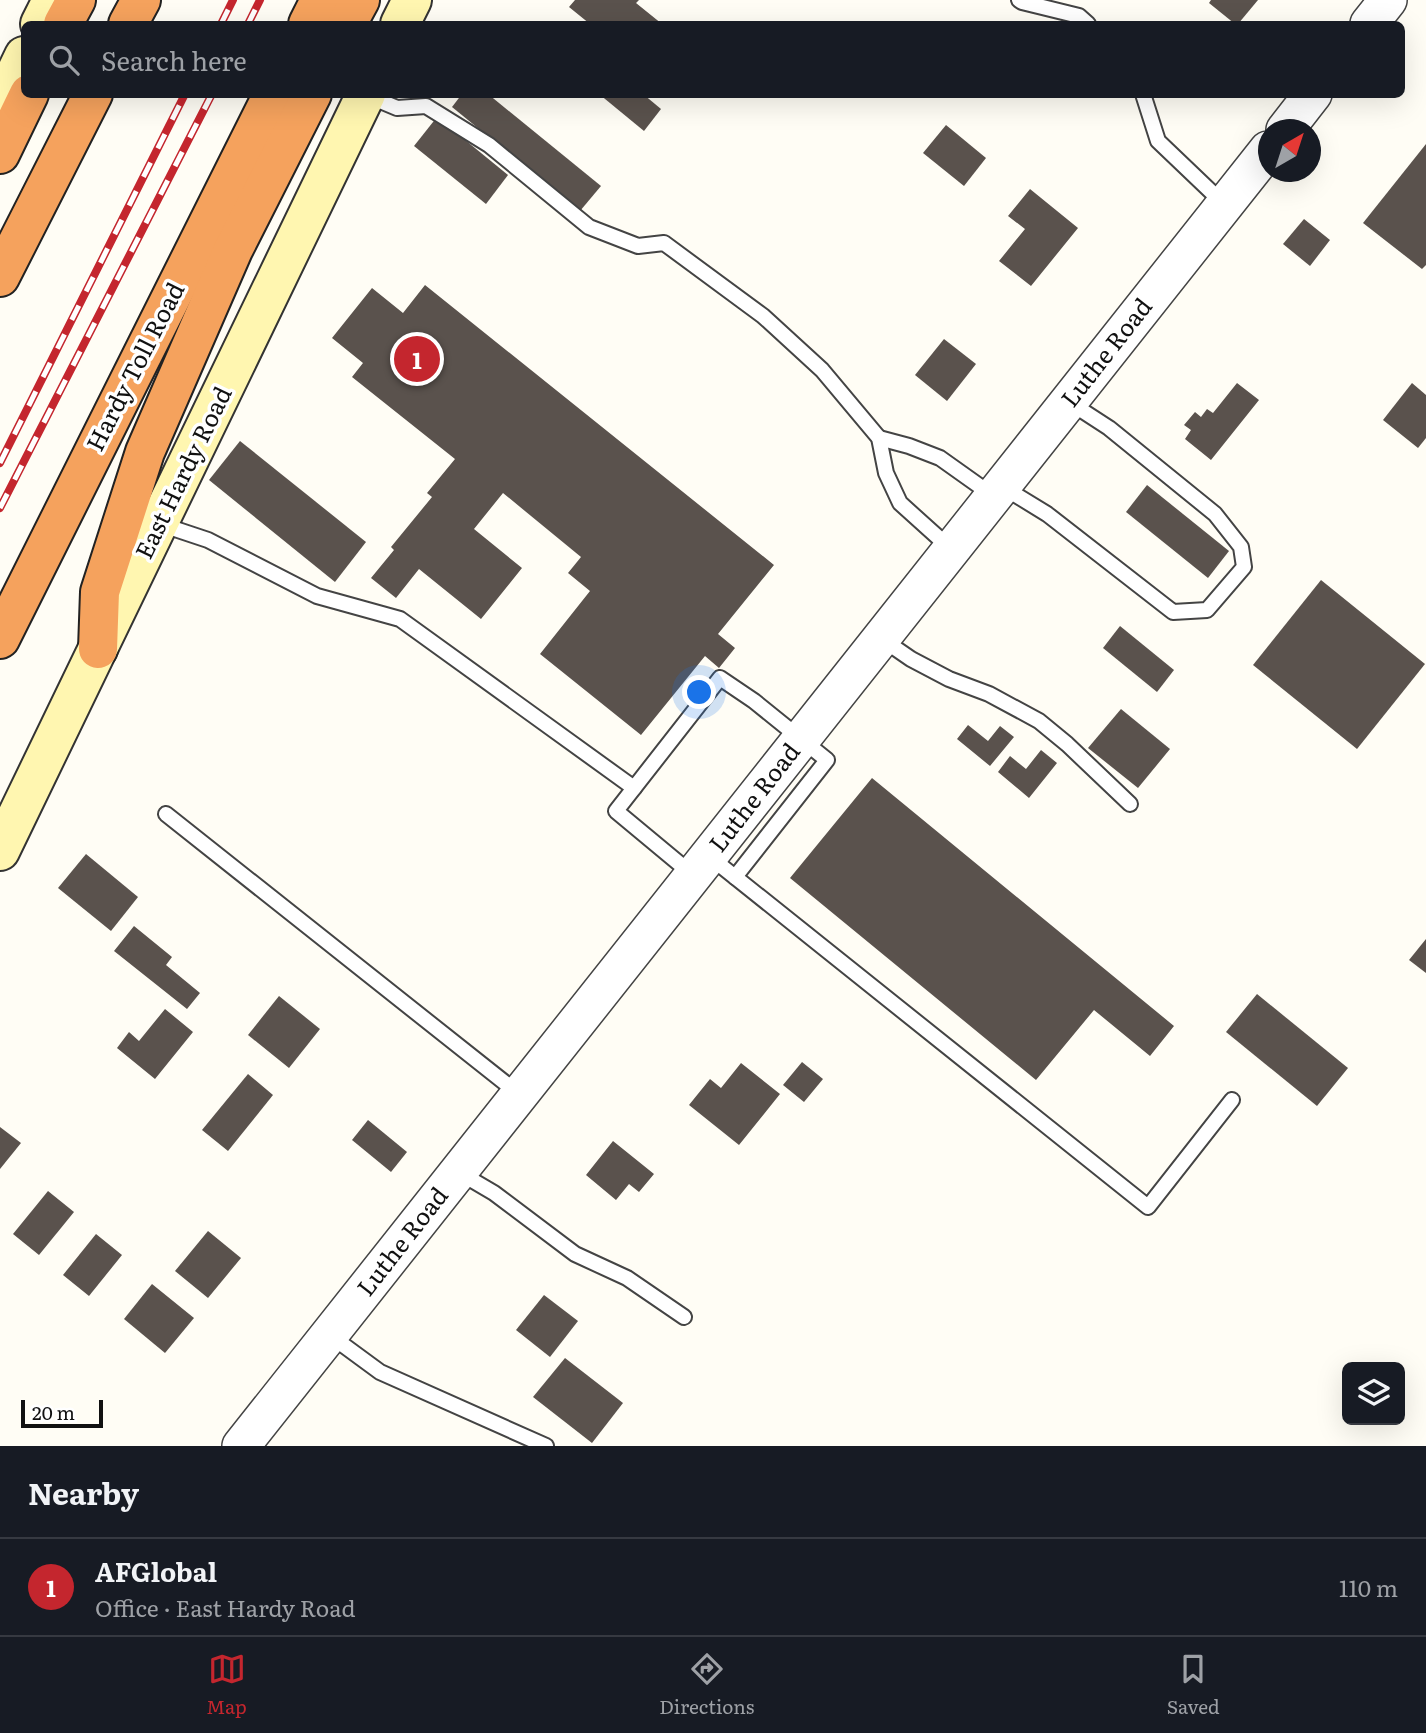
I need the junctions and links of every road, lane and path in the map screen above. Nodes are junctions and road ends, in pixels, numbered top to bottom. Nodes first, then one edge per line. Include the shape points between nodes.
1 (52, 0) edge
2 (76, 0) edge
3 (141, 0) edge
4 (320, 0) edge
5 (360, 0) edge
6 (412, 0) edge
7 (1019, 0) edge
8 (1388, 0) edge
9 (42, 21) edge
10 (66, 21) edge
11 (130, 21) edge
12 (310, 21) edge
13 (349, 21) edge
14 (402, 21) edge
15 (1085, 21) edge
16 (1371, 21) edge
17 (21, 62) edge
18 (27, 98) edge
19 (91, 98) edge
20 (271, 98) edge
21 (310, 98) edge
22 (365, 98) edge
23 (373, 98) edge
24 (1144, 98) edge
25 (1310, 98) edge
26 (0, 106) edge
27 (1294, 119) edge
28 (0, 153) edge
29 (1258, 164) edge
30 (1225, 205) junction
31 (0, 277) edge
32 (1069, 402) junction
33 (879, 438) junction
34 (998, 491) junction
35 (159, 524) junction
36 (952, 550) junction
37 (0, 639) edge
38 (881, 639) junction
39 (99, 649) junction
40 (801, 740) junction
41 (634, 788) junction
42 (1130, 804) dead end
43 (166, 814) dead end
44 (0, 851) edge
45 (713, 869) junction
46 (520, 1095) junction
47 (1232, 1100) dead end
48 (459, 1172) junction
49 (684, 1317) dead end
50 (330, 1335) junction
51 (242, 1446) edge
52 (545, 1446) edge

1 - 9 main road
2 - 10 highway
3 - 11 highway
4 - 12 highway
5 - 13 highway
6 - 14 main road
7 - 15 lane
8 - 16 street
17 - 26 main road
18 - 28 highway
19 - 31 highway
20 - 37 highway, Hardy Toll Road
21 - 39 highway via 233,250 145,452 100,592
22 - 35 main road, East Hardy Road
23 - 33 lane via 397,108 426,106 489,145 589,227 638,246 664,243 763,316 822,370
24 - 30 lane via 1158,141
25 - 27 street
29 - 30 street, Luthe Road
30 - 32 street, Luthe Road
32 - 34 street, Luthe Road
32 - 34 lane via 1109,428 1215,513 1241,547 1244,567 1208,610 1173,612 1047,514
33 - 34 lane via 940,458
33 - 36 lane via 886,473 900,503
34 - 36 street, Luthe Road
35 - 39 main road, East Hardy Road
35 - 41 lane via 208,540 317,596 400,619
36 - 38 street, Luthe Road
38 - 40 street, Luthe Road
38 - 42 lane via 949,679 1039,721
39 - 44 main road, East Hardy Road
40 - 41 lane via 719,678
40 - 45 street, Luthe Road
41 - 45 lane via 617,811
43 - 46 lane
45 - 46 street, Luthe Road
45 - 47 lane via 1148,1207
46 - 48 street, Luthe Road
48 - 49 lane via 575,1254 627,1278
48 - 50 street, Luthe Road
50 - 51 street, Luthe Road
50 - 52 lane via 380,1371

